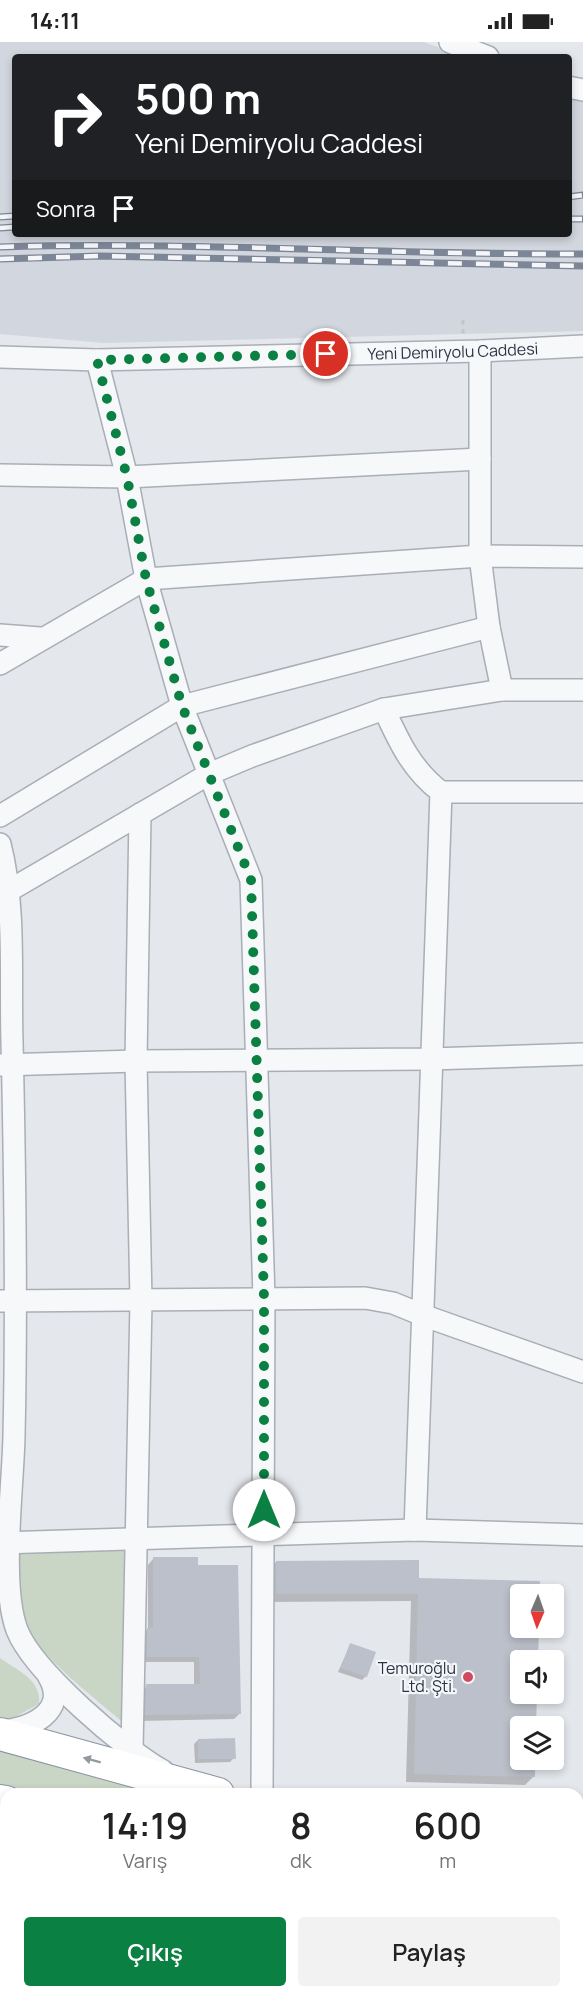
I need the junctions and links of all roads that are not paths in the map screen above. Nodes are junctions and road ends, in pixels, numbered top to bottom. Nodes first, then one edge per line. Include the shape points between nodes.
1 (450, 42) edge
2 (480, 54) edge
3 (583, 346) edge
4 (480, 351) junction
5 (0, 357) edge
6 (97, 360) junction
7 (480, 459) junction
8 (0, 475) edge
9 (127, 477) junction
10 (480, 556) junction
11 (583, 557) edge
12 (146, 579) junction
13 (489, 627) junction
14 (0, 635) edge
15 (40, 638) junction
16 (0, 664) edge
17 (502, 690) junction
18 (583, 690) edge
19 (182, 706) junction
20 (384, 709) junction
21 (209, 774) junction
22 (441, 792) junction
23 (583, 792) edge
24 (140, 814) junction
25 (0, 816) edge
26 (0, 844) edge
27 (3, 894) edge
28 (583, 1054) edge
29 (430, 1059) junction
30 (136, 1061) junction
31 (258, 1062) junction
32 (6, 1065) edge
33 (264, 1298) junction
34 (7, 1301) edge
35 (141, 1301) junction
36 (425, 1316) junction
37 (583, 1372) edge
38 (415, 1530) junction
39 (265, 1534) junction
40 (583, 1535) edge
41 (138, 1540) junction
42 (5, 1543) edge
43 (56, 1683) junction
44 (0, 1733) edge
45 (132, 1750) junction
46 (197, 1788) edge
47 (200, 1788) edge
48 (262, 1788) edge

1 - 2 street
3 - 4 street, Yeni Demiryolu Caddesi
4 - 6 street, Yeni Demiryolu Caddesi
4 - 7 street
5 - 6 street, Yeni Demiryolu Caddesi
6 - 9 street
7 - 9 street
7 - 10 street
8 - 9 street
9 - 12 street
10 - 11 street
10 - 12 street
10 - 13 street
12 - 15 street
12 - 19 street
13 - 17 street
13 - 19 street
14 - 15 street
15 - 16 street
17 - 18 street
17 - 20 street
19 - 21 street
19 - 25 street
20 - 21 street
20 - 22 street via 408,759
21 - 24 street
21 - 31 street via 251,880
22 - 23 street
22 - 29 street
24 - 27 street
24 - 30 street
26 - 27 street
27 - 32 street
28 - 29 street
29 - 31 street
29 - 36 street
30 - 31 street
30 - 32 street
30 - 35 street
31 - 33 street
32 - 34 street
33 - 35 street
33 - 36 street via 365,1298 393,1303
33 - 39 street
34 - 35 street
34 - 42 street via 14,1435
35 - 41 street
36 - 37 street
36 - 38 street
38 - 39 street
38 - 40 street
39 - 41 street
39 - 48 street
41 - 42 street
41 - 45 street
42 - 43 street via 17,1630
43 - 44 street via 45,1716 29,1726
43 - 45 street
46 -> 44 highway
45 - 47 street via 147,1762

